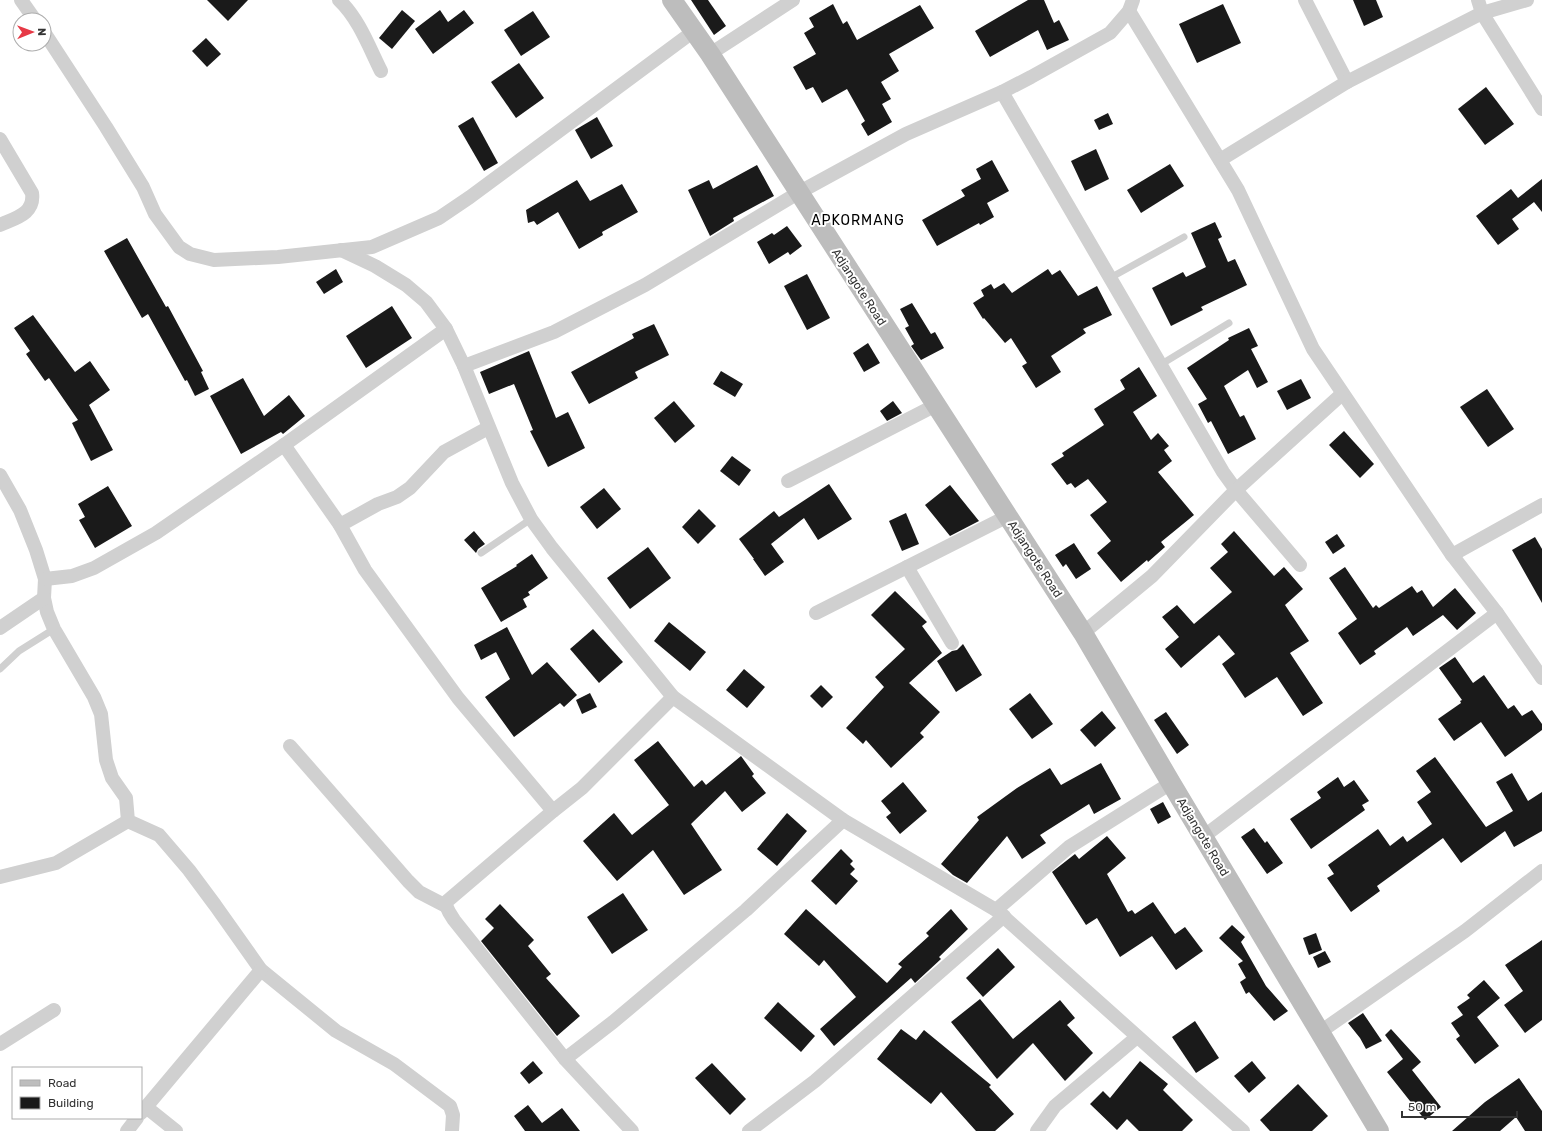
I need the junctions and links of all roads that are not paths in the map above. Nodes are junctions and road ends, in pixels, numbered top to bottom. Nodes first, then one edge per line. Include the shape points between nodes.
1 (21, 0) edge
2 (339, 0) edge
3 (672, 0) edge
4 (793, 0) edge
5 (1305, 0) edge
6 (1527, 0) edge
7 (1131, 5) edge
8 (1480, 6) edge
9 (30, 12) edge
10 (694, 31) junction
11 (52, 44) edge
12 (710, 54) junction
13 (381, 71) dead end
14 (1347, 82) junction
15 (1002, 92) junction
16 (1542, 109) edge
17 (0, 138) edge
18 (1220, 160) junction
19 (798, 193) junction
20 (0, 225) edge
21 (1184, 238) dead end
22 (341, 250) junction
23 (1110, 278) junction
24 (1229, 323) dead end
25 (446, 329) junction
26 (1160, 365) junction
27 (464, 366) junction
28 (1342, 394) junction
29 (936, 405) junction
30 (488, 428) junction
31 (284, 445) junction
32 (0, 475) edge
33 (788, 481) dead end
34 (1236, 490) junction
35 (1542, 505) edge
36 (1008, 516) junction
37 (531, 519) junction
38 (340, 526) junction
39 (481, 553) dead end
40 (1452, 556) junction
41 (1300, 565) dead end
42 (907, 567) junction
43 (45, 579) junction
44 (44, 598) junction
45 (816, 613) dead end
46 (1497, 613) junction
47 (0, 628) edge
48 (54, 629) junction
49 (1083, 633) junction
50 (952, 643) dead end
51 (0, 669) edge
52 (1542, 678) edge
53 (673, 697) junction
54 (290, 746) dead end
55 (1171, 784) junction
56 (553, 811) junction
57 (843, 820) junction
58 (128, 821) junction
59 (1203, 837) junction
60 (1542, 870) edge
61 (0, 877) edge
62 (446, 906) junction
63 (1000, 913) junction
64 (261, 970) junction
65 (54, 1010) dead end
66 (1320, 1032) junction
67 (1137, 1037) junction
68 (0, 1044) edge
69 (565, 1059) junction
70 (142, 1112) edge
71 (142, 1114) edge
72 (136, 1119) edge
73 (127, 1131) edge
74 (176, 1131) edge
75 (452, 1131) edge
76 (632, 1131) edge
77 (749, 1131) edge
78 (1037, 1131) edge
79 (1244, 1131) edge
80 (1378, 1131) edge

1 - 9 street
2 - 13 street via 359,27
3 - 10 street, Adjangote Road
4 - 12 street
5 - 14 street
6 - 8 street
7 - 15 street via 1110,33
7 - 18 street
8 - 14 street
8 - 16 street
10 - 12 street, Adjangote Road
10 - 22 street via 439,218 372,247
11 - 22 street via 143,187 155,214 179,247 190,254 214,260 278,257
12 - 19 street, Adjangote Road
14 - 18 street
15 - 19 street via 906,134
15 - 23 street
17 - 20 street via 33,199 26,213
18 - 28 street via 1238,190 1313,349
19 - 27 street via 645,285 554,332
19 - 29 street, Adjangote Road
21 - 23 lane
22 - 25 street via 406,285 426,302
23 - 26 street
24 - 26 lane
25 - 27 street
25 - 31 street
26 - 34 street
27 - 30 street
28 - 34 street
28 - 40 street
29 - 33 street
29 - 36 street, Adjangote Road
30 - 37 street
30 - 38 street via 444,452 398,497 378,504
31 - 38 street
31 - 43 street via 156,533 101,564 72,576
32 - 43 street via 20,510
34 - 41 street
34 - 49 street via 1152,576
35 - 40 street
36 - 42 street
36 - 49 street, Adjangote Road
37 - 39 lane
37 - 53 street
38 - 56 street via 364,570 458,698
40 - 46 street
42 - 45 street
42 - 50 street
43 - 44 street
44 - 47 street
44 - 48 street
46 - 52 street
46 - 59 street
48 - 51 lane via 19,651
48 - 58 street via 94,697 101,714 106,760 112,778 126,798
49 - 55 street, Adjangote Road
53 - 56 street via 582,788
53 - 57 street
54 - 62 street via 408,882 419,892
55 - 59 street, Adjangote Road
55 - 63 street via 1069,847
56 - 62 street via 461,888 445,903
57 - 63 street
57 - 69 street via 746,910
58 - 61 street via 56,862
58 - 64 street via 159,835 189,870
59 - 66 street, Adjangote Road
60 - 66 street via 1465,931
62 - 69 street via 454,920
63 - 67 street
63 - 77 street via 815,1081
64 - 70 street
64 - 75 street via 336,1031 394,1064 450,1106 453,1115
65 - 68 street
66 - 80 street, Adjangote Road
67 - 78 street via 1055,1106
67 - 79 street
69 - 76 street
71 - 74 street
72 - 73 street

